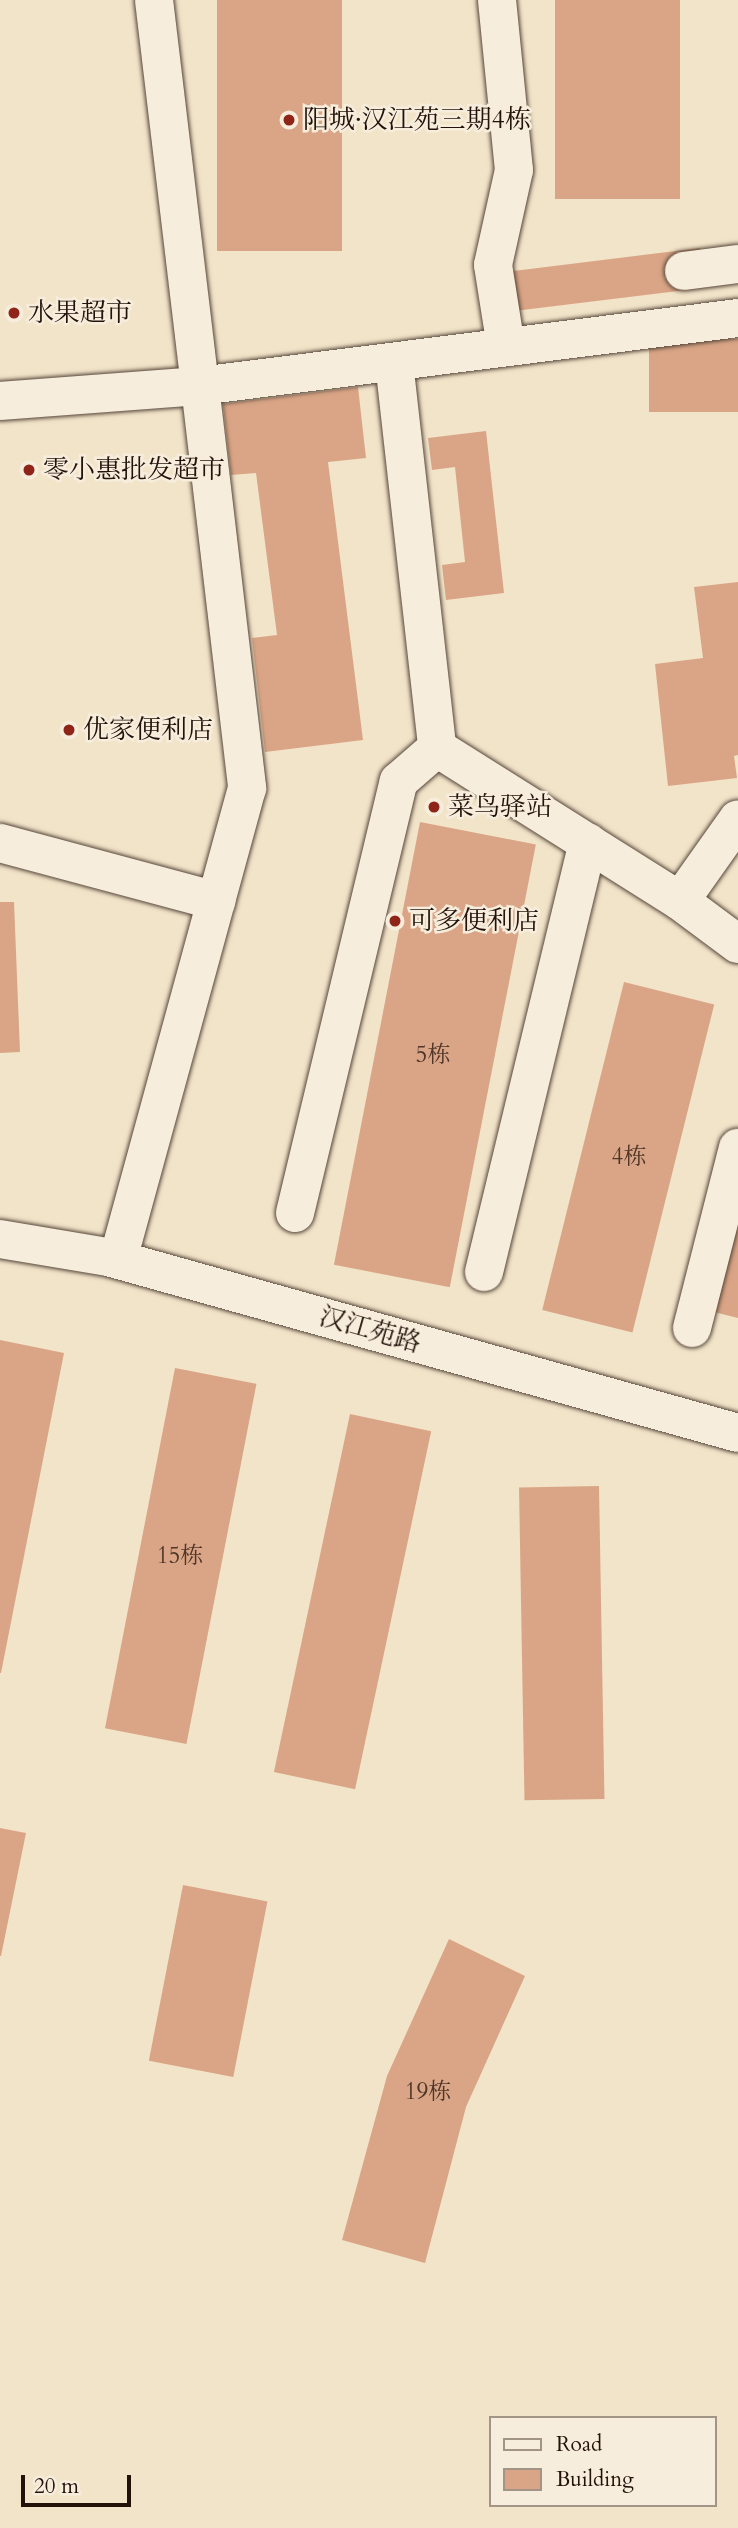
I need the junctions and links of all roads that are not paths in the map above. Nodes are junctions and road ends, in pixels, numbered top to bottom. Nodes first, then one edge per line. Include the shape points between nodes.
1 (154, 0) edge
2 (497, 0) edge
3 (738, 264) edge
4 (684, 271) dead end
5 (738, 318) edge
6 (506, 347) junction
7 (394, 362) junction
8 (200, 386) junction
9 (0, 401) edge
10 (437, 748) junction
11 (738, 819) edge
12 (588, 842) junction
13 (0, 843) edge
14 (216, 901) junction
15 (681, 901) junction
16 (738, 944) edge
17 (738, 1148) edge
18 (295, 1213) dead end
19 (0, 1238) edge
20 (122, 1244) dead end
21 (484, 1272) dead end
22 (692, 1328) dead end
23 (738, 1433) edge

1 - 8 street
2 - 6 street via 514,170 493,265
3 - 4 street
5 - 6 street
6 - 7 street
7 - 8 street
7 - 10 street
8 - 9 street
8 - 14 street via 247,788
10 - 12 street
10 - 18 street via 399,781
11 - 15 street
12 - 15 street
12 - 21 street
13 - 14 street
14 - 20 street
15 - 16 street
17 - 22 street
19 - 23 street, 汉江苑路 via 108,1257

